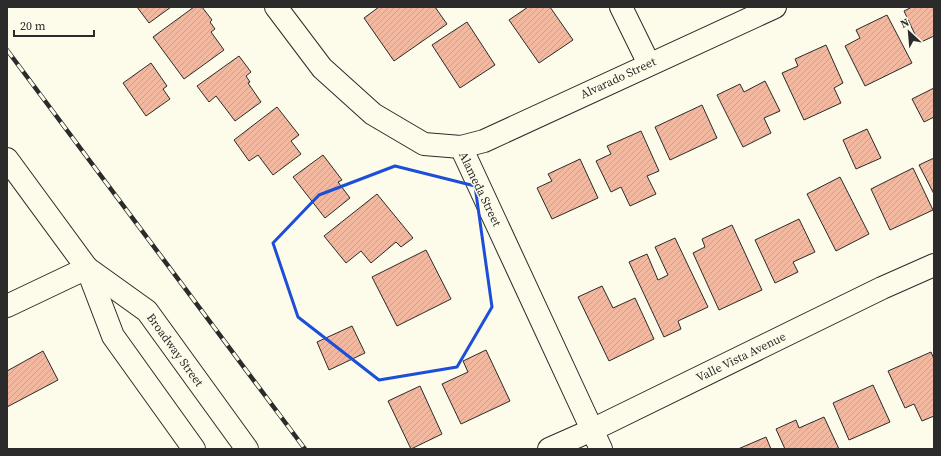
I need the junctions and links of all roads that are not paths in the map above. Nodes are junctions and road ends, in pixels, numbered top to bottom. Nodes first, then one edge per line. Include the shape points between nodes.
1 (276, 7) edge
2 (621, 7) edge
3 (775, 7) edge
4 (650, 64) junction
5 (461, 147) junction
6 (7, 159) edge
7 (934, 265) edge
8 (87, 268) junction
9 (7, 306) edge
10 (592, 430) junction
11 (194, 449) edge
12 (247, 449) edge
13 (549, 449) edge
14 (601, 449) edge

1 - 5 street, Alameda Street via 322,68 373,114 424,144
2 - 4 street
3 - 4 street, Alvarado Street
4 - 5 street, Alvarado Street via 484,141
5 - 10 street, Alameda Street
6 - 8 street, Broadway Street
7 - 10 street, Valle Vista Avenue via 875,291
8 - 9 street
8 - 11 street, Broadway Street via 113,336
8 - 12 street, Broadway Street via 147,311
10 - 13 street, Valle Vista Avenue
10 - 14 street, Alameda Street

